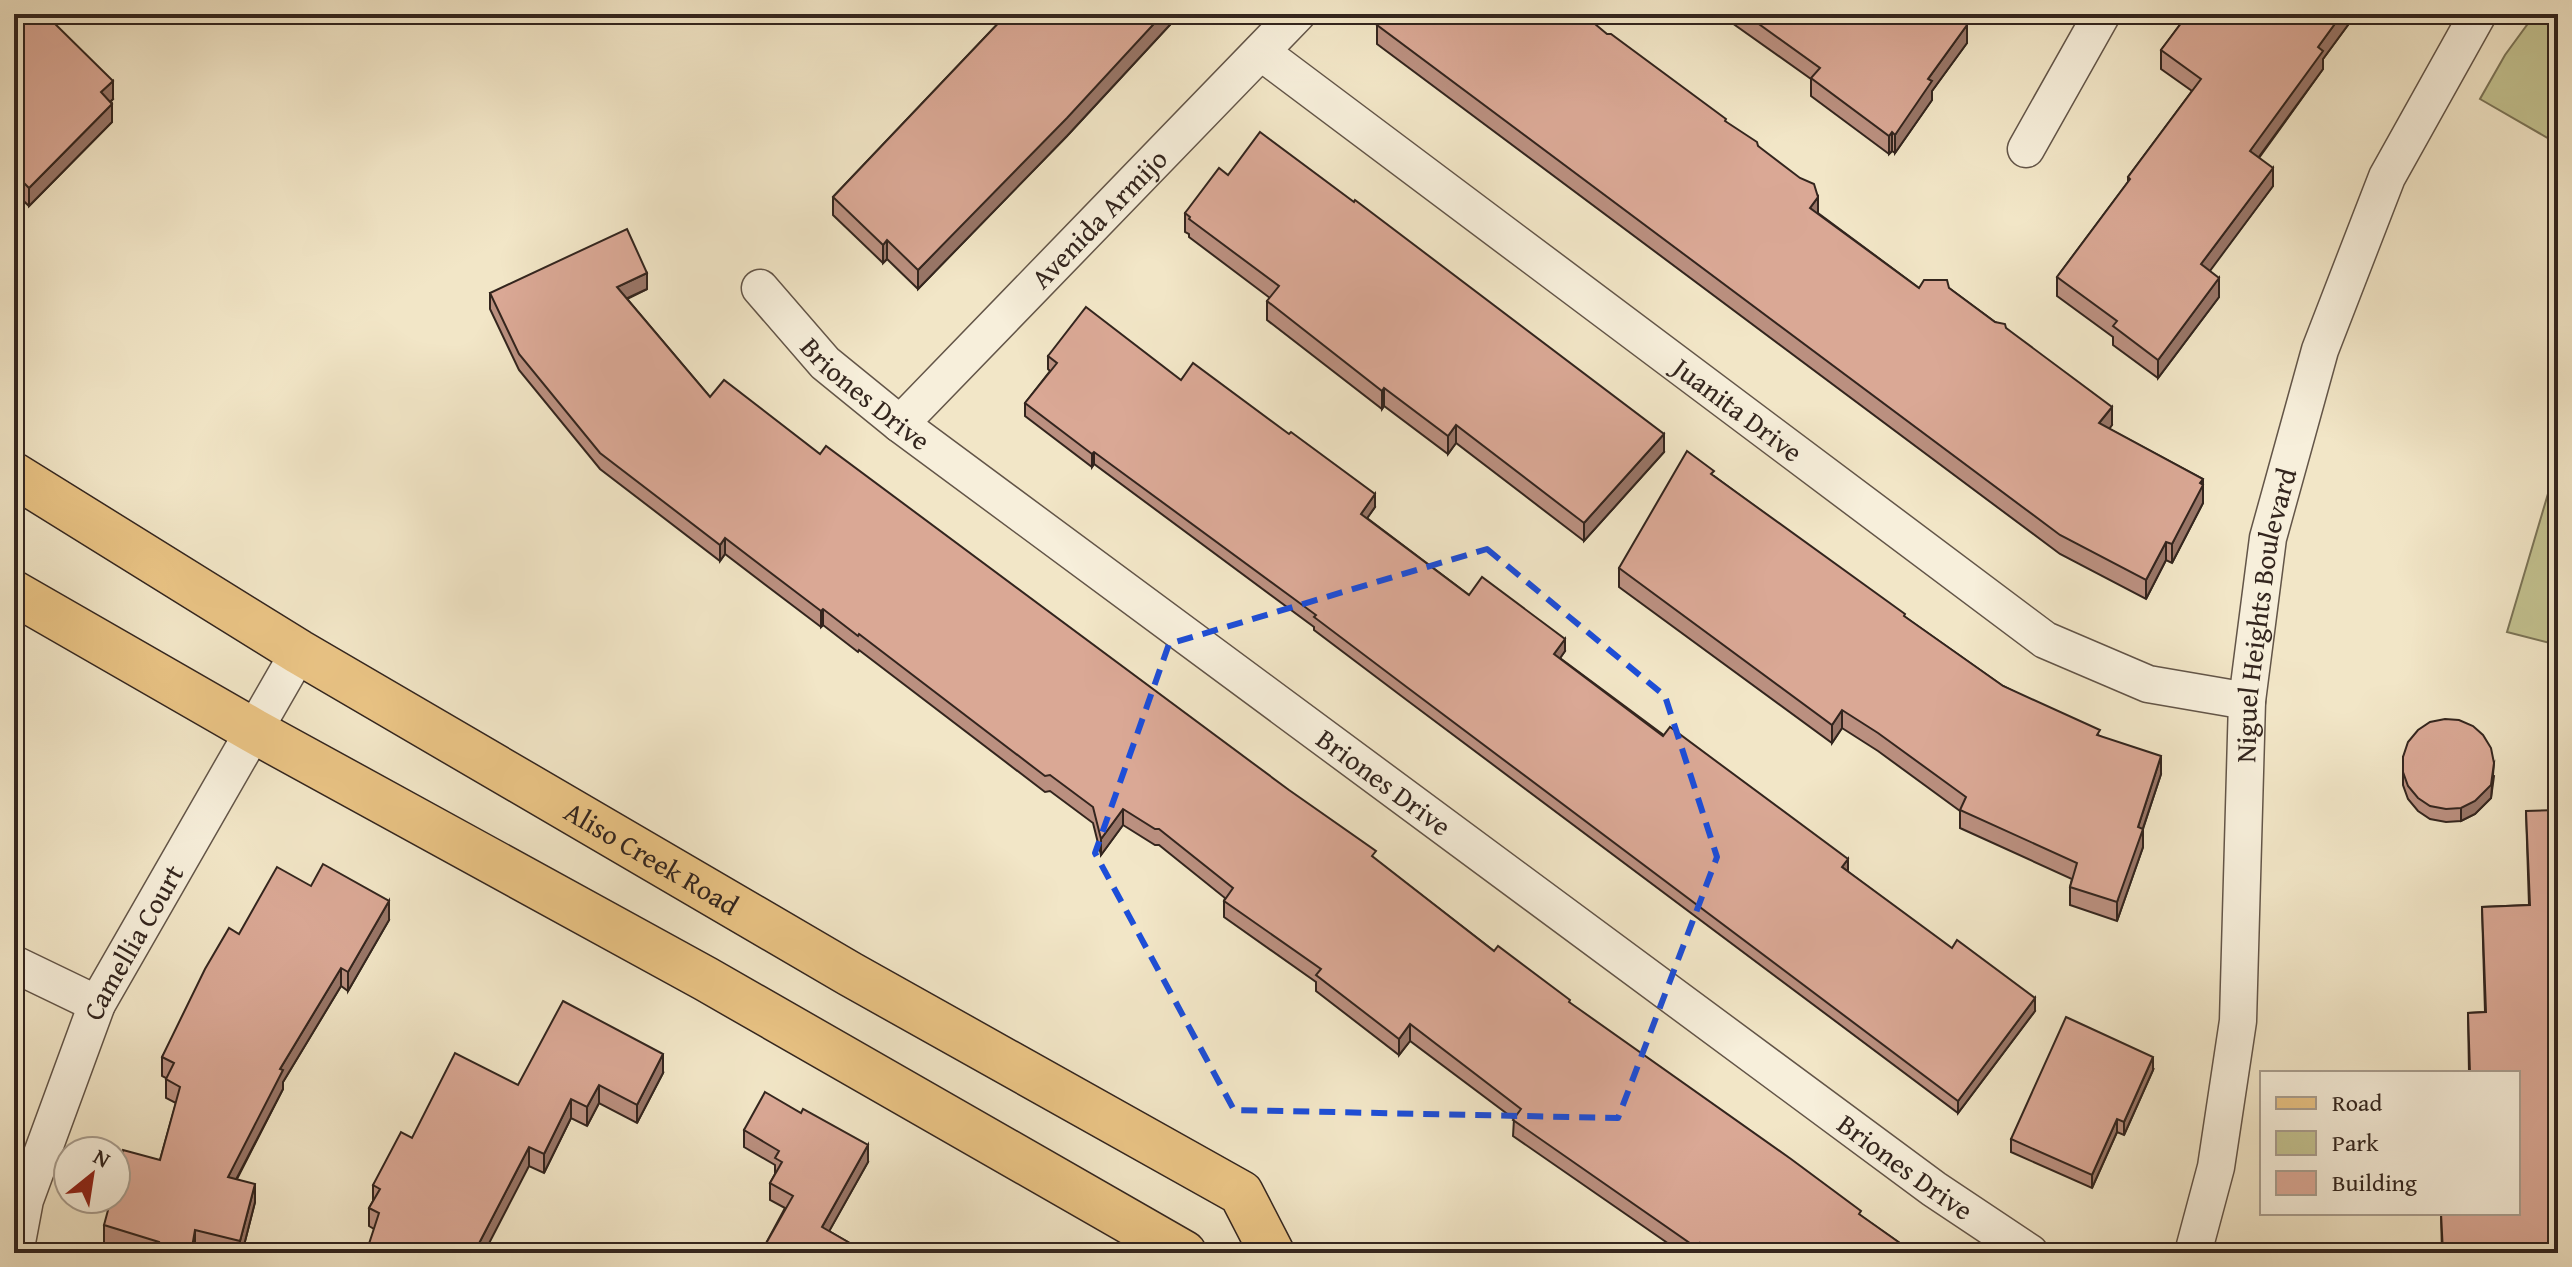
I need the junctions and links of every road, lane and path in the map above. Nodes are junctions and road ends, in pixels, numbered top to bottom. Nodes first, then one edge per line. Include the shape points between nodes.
1 (1297, 14) edge
2 (2478, 14) edge
3 (2093, 17) edge
4 (1261, 52) junction
5 (2026, 149) dead end
6 (760, 288) dead end
7 (900, 424) junction
8 (14, 475) edge
9 (14, 593) edge
10 (299, 652) junction
11 (2247, 701) junction
12 (254, 731) junction
13 (14, 964) edge
14 (97, 1004) junction
15 (15, 1253) edge
16 (1184, 1253) edge
17 (1272, 1253) edge
18 (2030, 1253) edge
19 (2193, 1253) edge

1 - 4 street, Avenida Armijo
2 - 11 street, Niguel Heights Boulevard via 2387,177 2320,350 2268,538
3 - 5 street
4 - 7 street, Avenida Armijo
4 - 11 street, Juanita Drive via 2045,640 2148,684
6 - 7 street, Briones Drive via 825,363
7 - 18 street, Briones Drive via 1934,1189
8 - 10 main road, Aliso Creek Road
9 - 12 main road
10 - 12 street, Camellia Court
10 - 17 main road, Aliso Creek Road via 850,974 1241,1193
11 - 19 street, Niguel Heights Boulevard via 2238,1021 2216,1167
12 - 14 street, Camellia Court
12 - 16 main road via 706,979
13 - 14 street
14 - 15 street, Camellia Court via 25,1200

